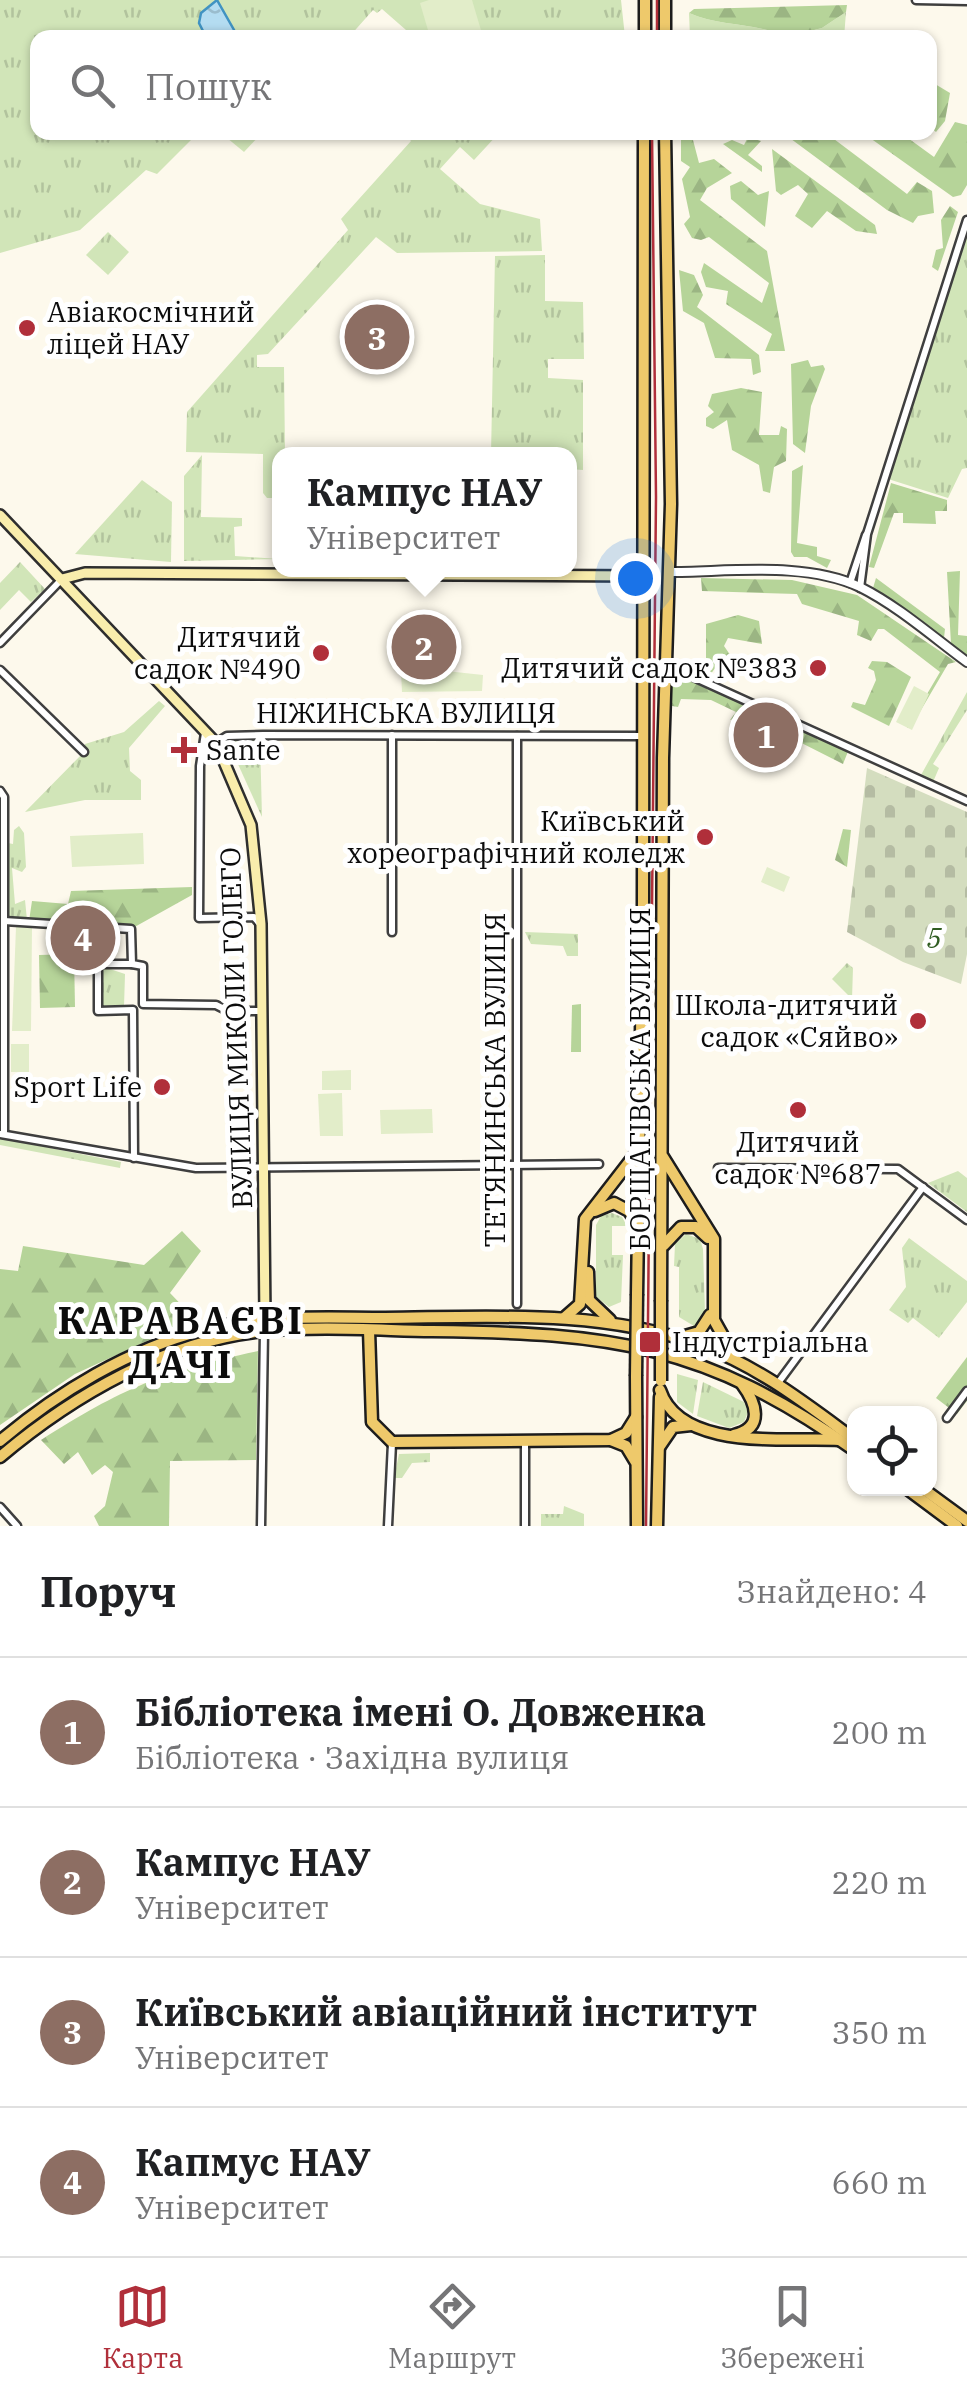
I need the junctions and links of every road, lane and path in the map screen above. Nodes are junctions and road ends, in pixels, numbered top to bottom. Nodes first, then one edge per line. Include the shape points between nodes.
1 (645, 0) edge
2 (666, 0) edge
3 (916, 0) edge
4 (967, 0) edge
5 (645, 30) edge
6 (665, 30) edge
7 (644, 140) edge
8 (664, 140) edge
9 (967, 220) edge
10 (0, 515) edge
11 (867, 534) junction
12 (669, 572) junction
13 (272, 574) edge
14 (577, 576) edge
15 (644, 576) junction
16 (62, 579) junction
17 (850, 583) junction
18 (860, 588) junction
19 (0, 643) edge
20 (967, 662) edge
21 (666, 664) junction
22 (0, 670) edge
23 (206, 732) junction
24 (392, 735) junction
25 (517, 736) junction
26 (643, 736) junction
27 (216, 743) junction
28 (84, 752) dead end
29 (2, 794) edge
30 (967, 801) edge
31 (3, 864) edge
32 (4, 921) junction
33 (261, 924) junction
34 (392, 932) dead end
35 (2, 952) edge
36 (132, 964) junction
37 (142, 1004) junction
38 (133, 1010) junction
39 (260, 1011) junction
40 (2, 1134) edge
41 (641, 1147) junction
42 (662, 1153) junction
43 (134, 1158) junction
44 (518, 1163) junction
45 (600, 1164) dead end
46 (264, 1167) junction
47 (718, 1168) dead end
48 (922, 1187) junction
49 (967, 1220) edge
50 (638, 1224) junction
51 (661, 1261) junction
52 (516, 1304) dead end
53 (559, 1319) junction
54 (616, 1322) junction
55 (264, 1325) junction
56 (369, 1330) junction
57 (678, 1338) junction
58 (750, 1366) junction
59 (738, 1379) junction
60 (778, 1383) junction
61 (660, 1386) junction
62 (967, 1391) edge
63 (636, 1416) junction
64 (947, 1418) dead end
65 (696, 1426) junction
66 (847, 1434) edge
67 (727, 1436) junction
68 (612, 1440) junction
69 (840, 1440) junction
70 (526, 1441) junction
71 (0, 1442) edge
72 (392, 1442) junction
73 (847, 1445) edge
74 (658, 1452) junction
75 (0, 1458) edge
76 (638, 1468) junction
77 (917, 1496) edge
78 (933, 1496) edge
79 (0, 1507) edge
80 (967, 1521) edge
81 (17, 1526) edge
82 (261, 1526) edge
83 (388, 1526) edge
84 (525, 1526) edge
85 (637, 1526) edge
86 (658, 1526) edge
87 (957, 1526) edge

1 - 5 main road
2 - 6 main road
3 - 4 street
7 - 15 main road, БОРЩАГІВСЬКА ВУЛИЦЯ
8 - 12 main road, БОРЩАГІВСЬКА ВУЛИЦЯ
9 - 11 street
10 - 16 main road
11 - 17 street
11 - 18 street
12 - 17 street via 806,574
12 - 21 main road, БОРЩАГІВСЬКА ВУЛИЦЯ
13 - 16 main road via 85,573
14 - 15 main road
15 - 26 main road, БОРЩАГІВСЬКА ВУЛИЦЯ
16 - 19 street
16 - 23 main road
17 - 18 street
18 - 20 street
21 - 30 street
21 - 42 main road, БОРЩАГІВСЬКА ВУЛИЦЯ
22 - 28 street
23 - 27 main road
23 - 33 street via 200,918 254,917
24 - 25 street, НІЖИНСЬКА ВУЛИЦЯ
24 - 27 street, НІЖИНСЬКА ВУЛИЦЯ via 227,736
24 - 34 street
25 - 26 street, НІЖИНСЬКА ВУЛИЦЯ
25 - 44 street, ТЕТЯНИНСЬКА ВУЛИЦЯ
26 - 41 main road, БОРЩАГІВСЬКА ВУЛИЦЯ
27 - 33 main road, ВУЛИЦЯ МИКОЛИ ГОЛЕГО via 251,825
29 - 31 street
31 - 32 street
32 - 35 street
32 - 36 street via 132,929
33 - 39 main road, ВУЛИЦЯ МИКОЛИ ГОЛЕГО
35 - 40 street
36 - 37 street via 143,966
36 - 38 street via 98,964 98,1011
37 - 38 street via 134,1001
37 - 39 street
38 - 43 street
39 - 46 main road, ВУЛИЦЯ МИКОЛИ ГОЛЕГО
40 - 43 street
41 - 50 main road, БОРЩАГІВСЬКА ВУЛИЦЯ
41 - 53 main road via 589,1212 580,1304
42 - 51 main road, БОРЩАГІВСЬКА ВУЛИЦЯ
42 - 58 main road via 714,1239 716,1330 726,1348
43 - 46 street via 196,1168
44 - 45 street
44 - 46 street
44 - 52 street, ТЕТЯНИНСЬКА ВУЛИЦЯ
46 - 55 main road, ВУЛИЦЯ МИКОЛИ ГОЛЕГО
47 - 48 street via 888,1168
48 - 49 street
48 - 60 street
50 - 54 main road via 614,1204 599,1207 590,1220 588,1294 598,1312
50 - 63 main road, БОРЩАГІВСЬКА ВУЛИЦЯ, bridge
51 - 57 main road via 674,1230 696,1227 708,1237 710,1316 699,1332
51 - 61 main road, БОРЩАГІВСЬКА ВУЛИЦЯ, bridge
53 - 54 main road
53 - 55 main road
54 - 57 main road
55 - 56 main road
55 - 71 main road via 200,1331 131,1358 48,1403
55 - 75 main road via 114,1380
55 - 82 street
56 - 59 main road via 596,1338 684,1358
56 - 72 main road via 372,1422
57 - 58 main road
58 - 60 main road
59 - 67 main road via 755,1402 756,1416 743,1433
59 - 69 main road
60 - 66 main road
61 - 65 main road via 674,1414
61 - 74 main road, БОРЩАГІВСЬКА ВУЛИЦЯ
62 - 64 street
63 - 68 main road
63 - 76 main road, БОРЩАГІВСЬКА ВУЛИЦЯ
65 - 67 main road
65 - 74 main road via 672,1427
67 - 69 main road
68 - 70 main road
68 - 76 main road via 626,1446
69 - 73 main road
70 - 72 main road
70 - 84 street
72 - 83 street
74 - 86 main road, БОРЩАГІВСЬКА ВУЛИЦЯ
76 - 85 main road, БОРЩАГІВСЬКА ВУЛИЦЯ
77 - 87 main road
78 - 80 main road
79 - 81 street

